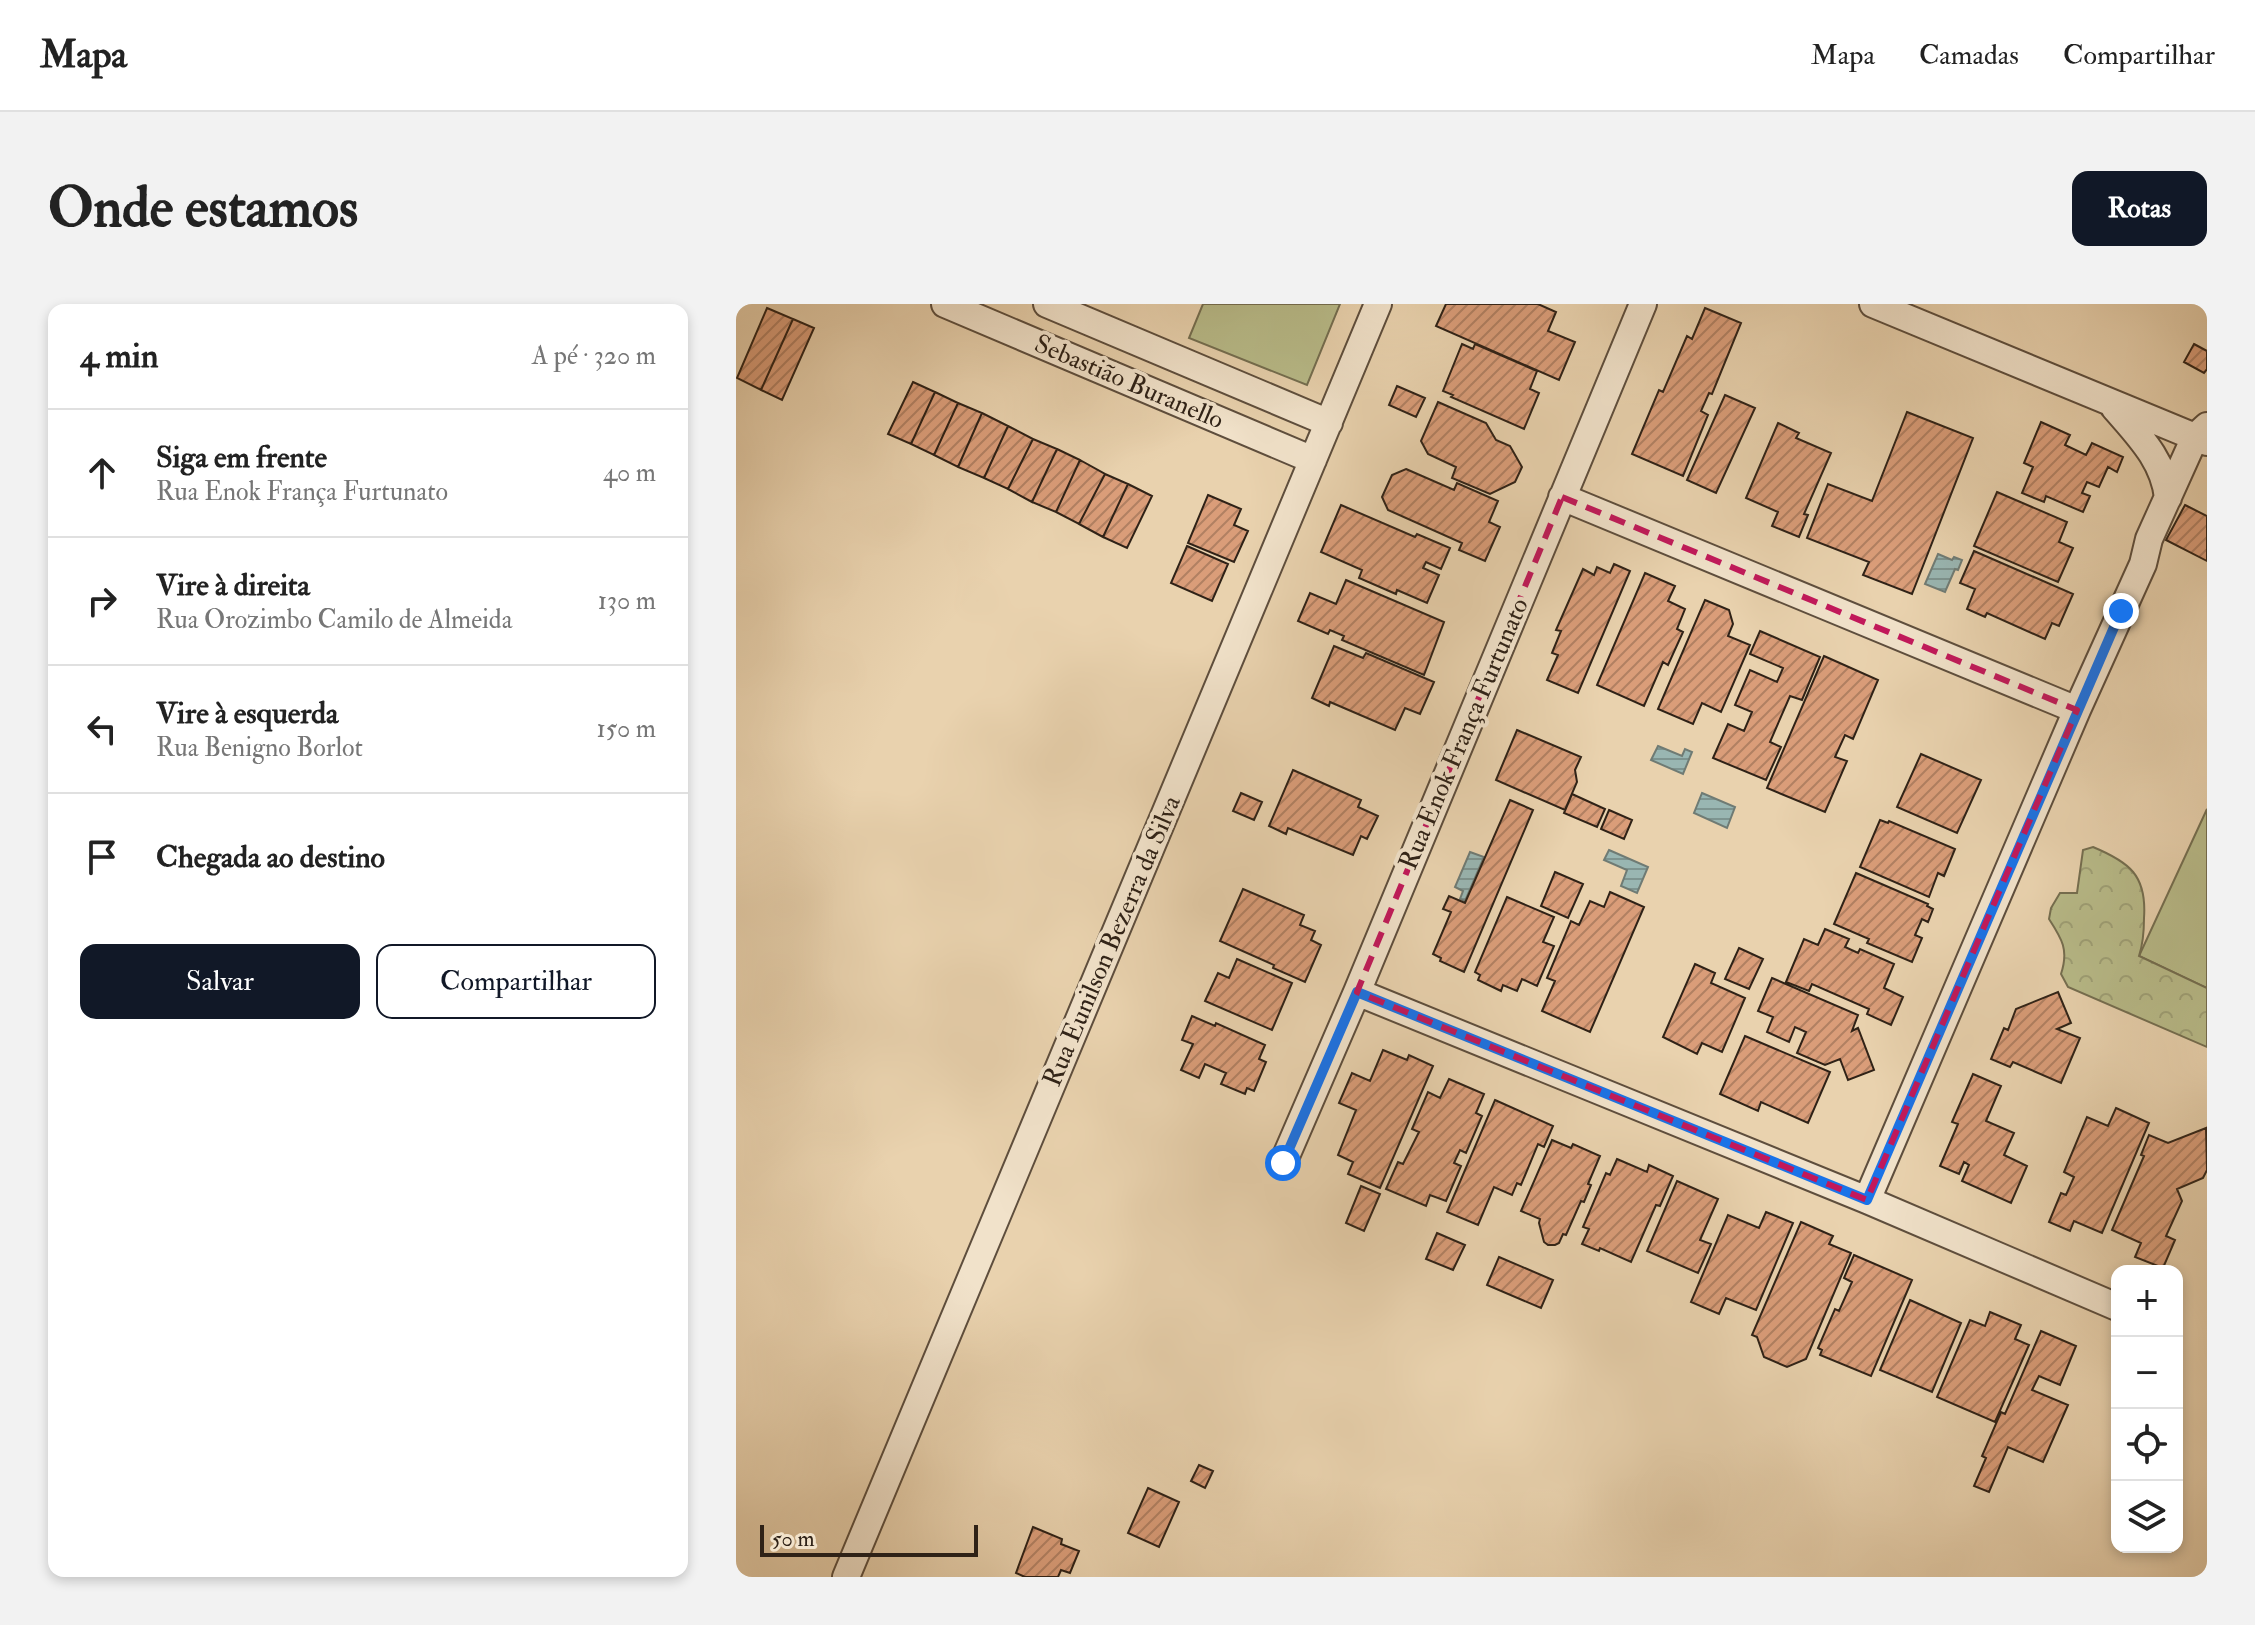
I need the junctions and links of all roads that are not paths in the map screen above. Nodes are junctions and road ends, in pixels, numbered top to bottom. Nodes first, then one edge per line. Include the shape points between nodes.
1 (945, 304) edge
2 (1047, 304) edge
3 (1378, 304) edge
4 (1643, 304) edge
5 (1873, 304) edge
6 (2109, 402) junction
7 (1329, 423) junction
8 (2204, 440) edge
9 (1313, 460) junction
10 (1562, 497) junction
11 (2168, 498) junction
12 (2143, 564) junction
13 (2077, 710) junction
14 (1357, 992) junction
15 (1283, 1163) dead end
16 (1867, 1200) junction
17 (2111, 1304) edge
18 (846, 1577) edge

1 - 9 street, Sebastião Buranello
2 - 7 street, Sebastião Buranello
3 - 7 street, Rua Eunilson Bezerra da Silva
4 - 10 street, Rua Enok França Furtunato
5 - 6 street
6 - 8 street
6 - 11 street via 2156,459
7 - 9 street, Rua Eunilson Bezerra da Silva
8 - 11 street
8 - 12 street via 2163,544
9 - 18 street, Rua Eunilson Bezerra da Silva
10 - 13 street
10 - 14 street, Rua Enok França Furtunato
11 - 12 street
12 - 13 street
13 - 16 street
14 - 15 street, Rua Enok França Furtunato
14 - 16 street
16 - 17 street

